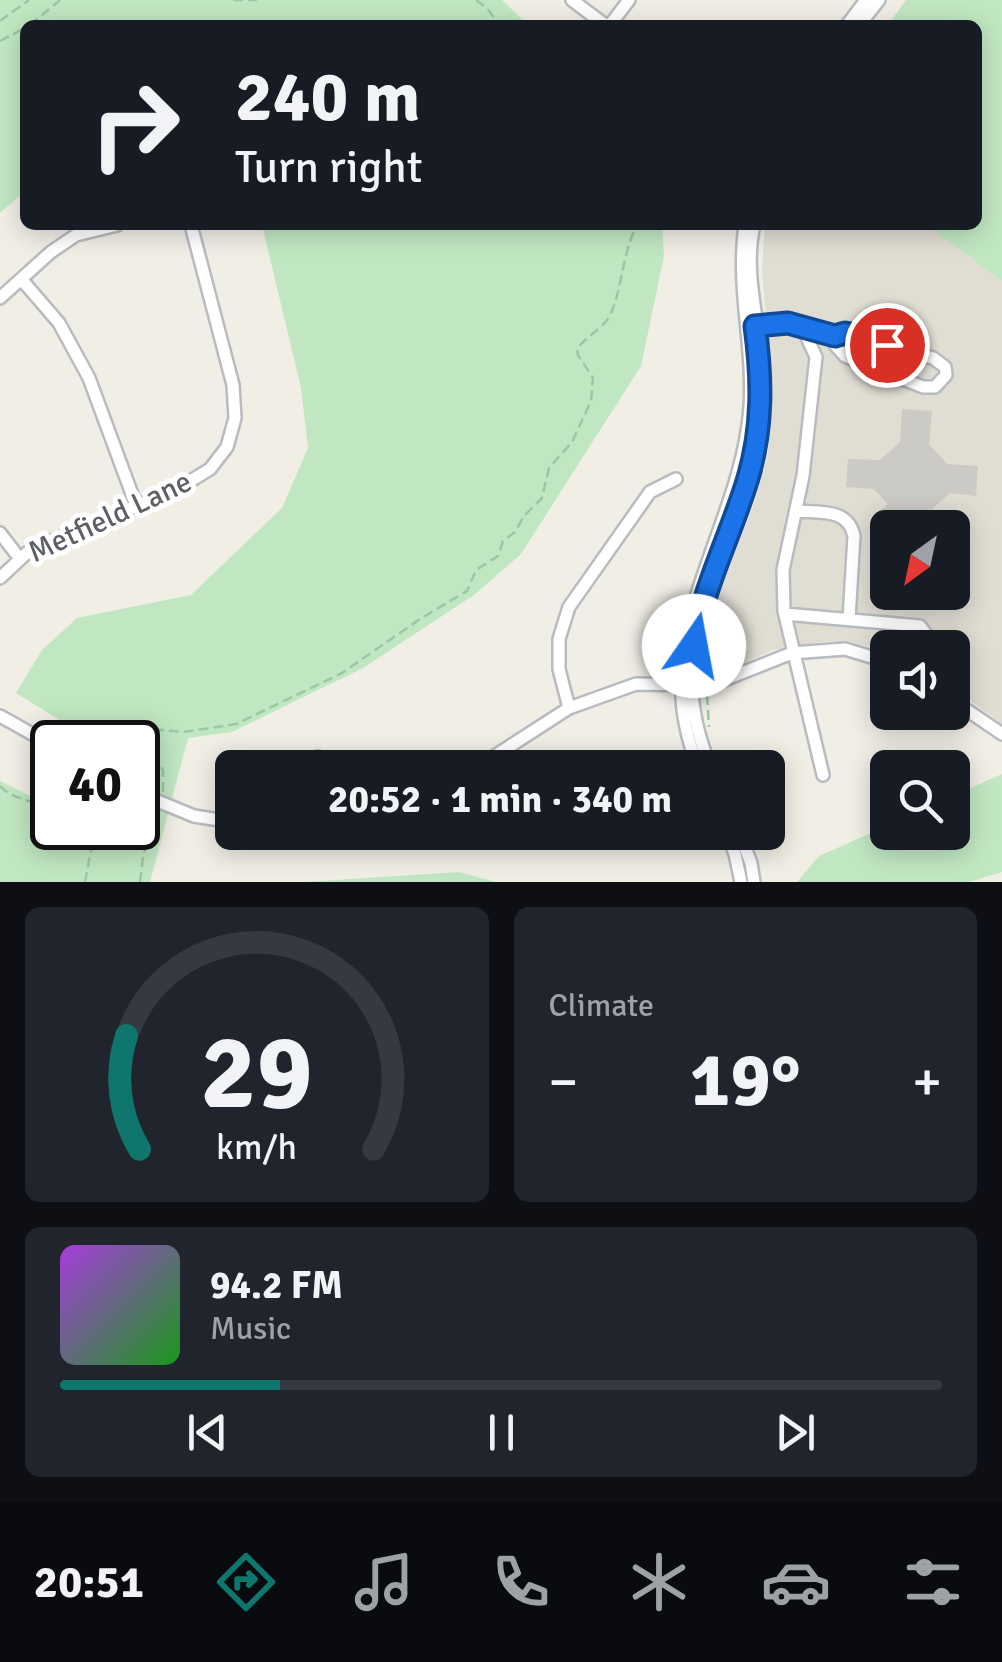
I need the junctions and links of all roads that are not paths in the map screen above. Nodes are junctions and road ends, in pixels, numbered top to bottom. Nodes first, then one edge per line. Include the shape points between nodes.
1 (572, 0) edge
2 (629, 0) edge
3 (866, 0) edge
4 (879, 0) edge
5 (600, 20) edge
6 (611, 20) edge
7 (851, 20) edge
8 (863, 20) edge
9 (99, 230) edge
10 (193, 230) edge
11 (745, 230) edge
12 (754, 230) edge
13 (22, 280) junction
14 (0, 298) edge
15 (750, 328) junction
16 (802, 329) junction
17 (835, 336) junction
18 (676, 479) dead end
19 (136, 505) junction
20 (797, 512) junction
21 (0, 533) edge
22 (20, 559) junction
23 (0, 578) edge
24 (785, 614) junction
25 (849, 619) junction
26 (923, 630) edge
27 (792, 652) junction
28 (870, 657) edge
29 (686, 685) junction
30 (569, 708) junction
31 (970, 712) edge
32 (0, 716) edge
33 (30, 733) edge
34 (1002, 734) edge
35 (504, 750) edge
36 (693, 750) edge
37 (705, 750) edge
38 (822, 776) dead end
39 (160, 804) edge
40 (215, 819) edge
41 (734, 850) edge
42 (746, 850) edge
43 (741, 882) edge
44 (754, 882) edge

1 - 5 street
2 - 6 street
3 - 7 street
4 - 8 street
9 - 13 street via 51,252
10 - 19 street, Metfield Lane via 233,385 232,435 202,474
11 - 15 street via 742,302
12 - 15 street
13 - 14 street
13 - 19 street via 59,324 89,378
15 - 16 street via 788,323
15 - 29 street via 762,387 758,435 698,614
16 - 17 street
16 - 20 street via 816,357
17 - 17 street via 856,335 934,358 946,375 936,387 923,386 846,356
18 - 30 street via 650,492 570,607 559,639
19 - 22 street, Metfield Lane
20 - 24 street via 782,570
20 - 25 street via 833,514 851,525
21 - 22 street
22 - 23 street, Metfield Lane
24 - 25 street
24 - 27 street
25 - 26 street
27 - 28 street via 845,649
27 - 29 street via 724,680
27 - 38 street
29 - 30 street via 636,684
29 - 36 street
29 - 37 street
30 - 35 street
31 - 34 street
32 - 33 street
39 - 40 street
41 - 43 street
42 - 44 street

